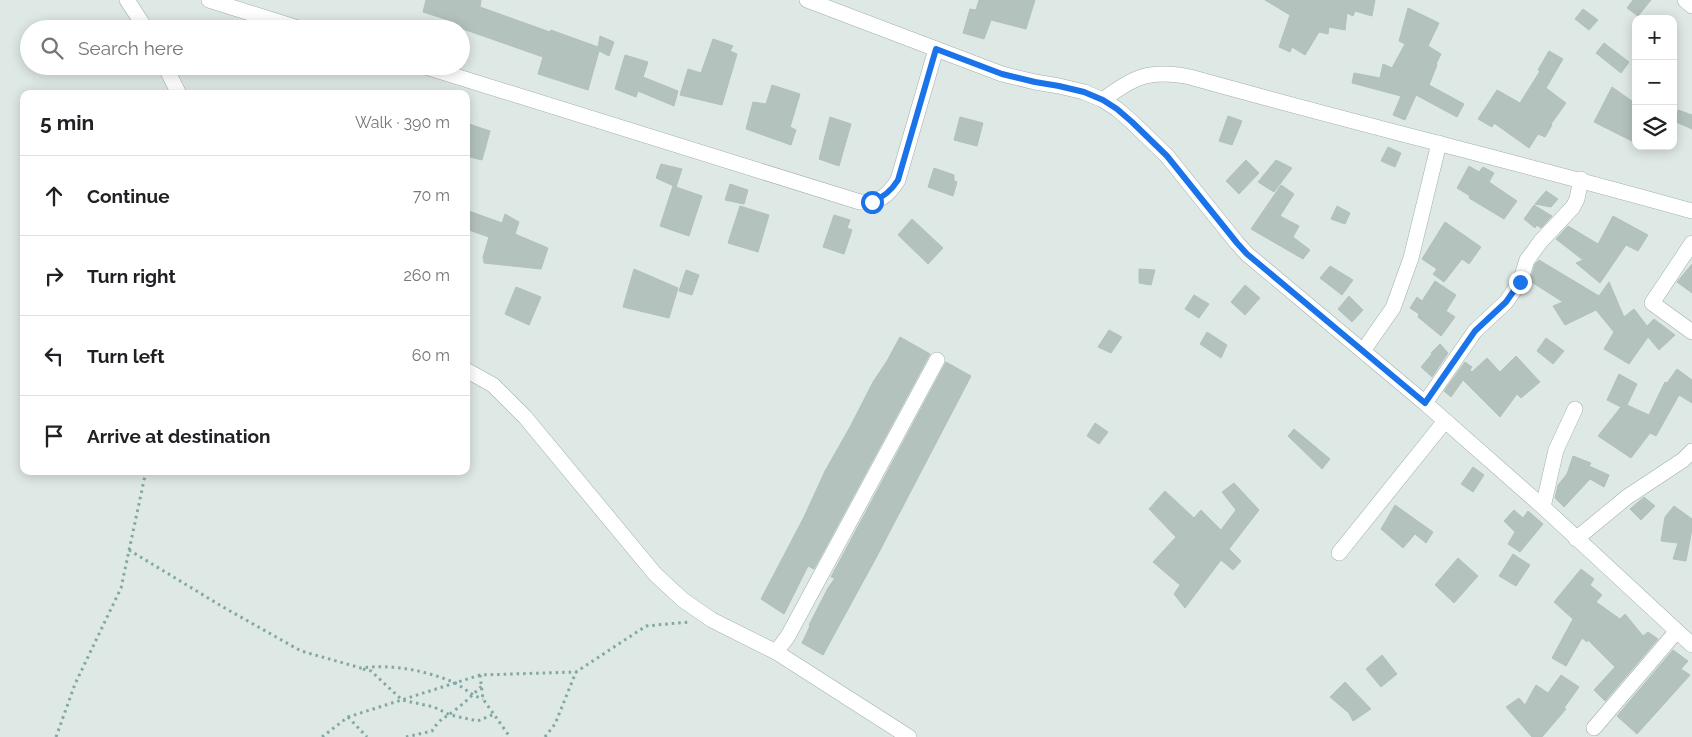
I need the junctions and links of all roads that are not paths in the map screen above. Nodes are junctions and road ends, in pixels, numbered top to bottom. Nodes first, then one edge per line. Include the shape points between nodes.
1 (127, 0) edge
2 (209, 0) edge
3 (806, 0) edge
4 (1685, 0) edge
5 (1692, 6) edge
6 (140, 20) edge
7 (273, 20) edge
8 (936, 49) junction
9 (170, 75) edge
10 (452, 75) edge
11 (177, 90) edge
12 (1103, 100) junction
13 (1439, 143) junction
14 (1581, 179) junction
15 (1692, 211) edge
16 (1692, 244) edge
17 (1692, 332) edge
18 (1363, 351) junction
19 (937, 360) dead end
20 (470, 372) edge
21 (1425, 403) junction
22 (1575, 408) dead end
23 (1445, 420) junction
24 (1692, 452) edge
25 (1543, 508) junction
26 (1576, 539) junction
27 (1339, 553) dead end
28 (1676, 632) junction
29 (1692, 645) edge
30 (776, 652) junction
31 (1594, 728) dead end
32 (909, 737) edge

1 - 6 street
2 - 7 street
3 - 8 street
4 - 5 street
8 - 10 street via 898,180 883,197 872,202 860,202
8 - 12 street via 1002,74 1068,88
9 - 11 street
12 - 13 street via 1136,78 1171,73
12 - 18 street via 1132,122 1167,156 1247,254
13 - 14 street
13 - 18 street via 1411,258 1393,308
14 - 15 street
14 - 21 street via 1573,207 1536,247 1527,260 1520,282 1506,302 1475,331
16 - 17 street via 1652,303
18 - 21 street
19 - 30 street via 788,636
20 - 30 street via 492,385 525,417 655,574 683,600 712,620
21 - 23 street
22 - 25 street via 1556,450
23 - 25 street
23 - 27 street
24 - 26 street via 1627,497
25 - 26 street
26 - 28 street
28 - 29 street
28 - 31 street
30 - 32 street

